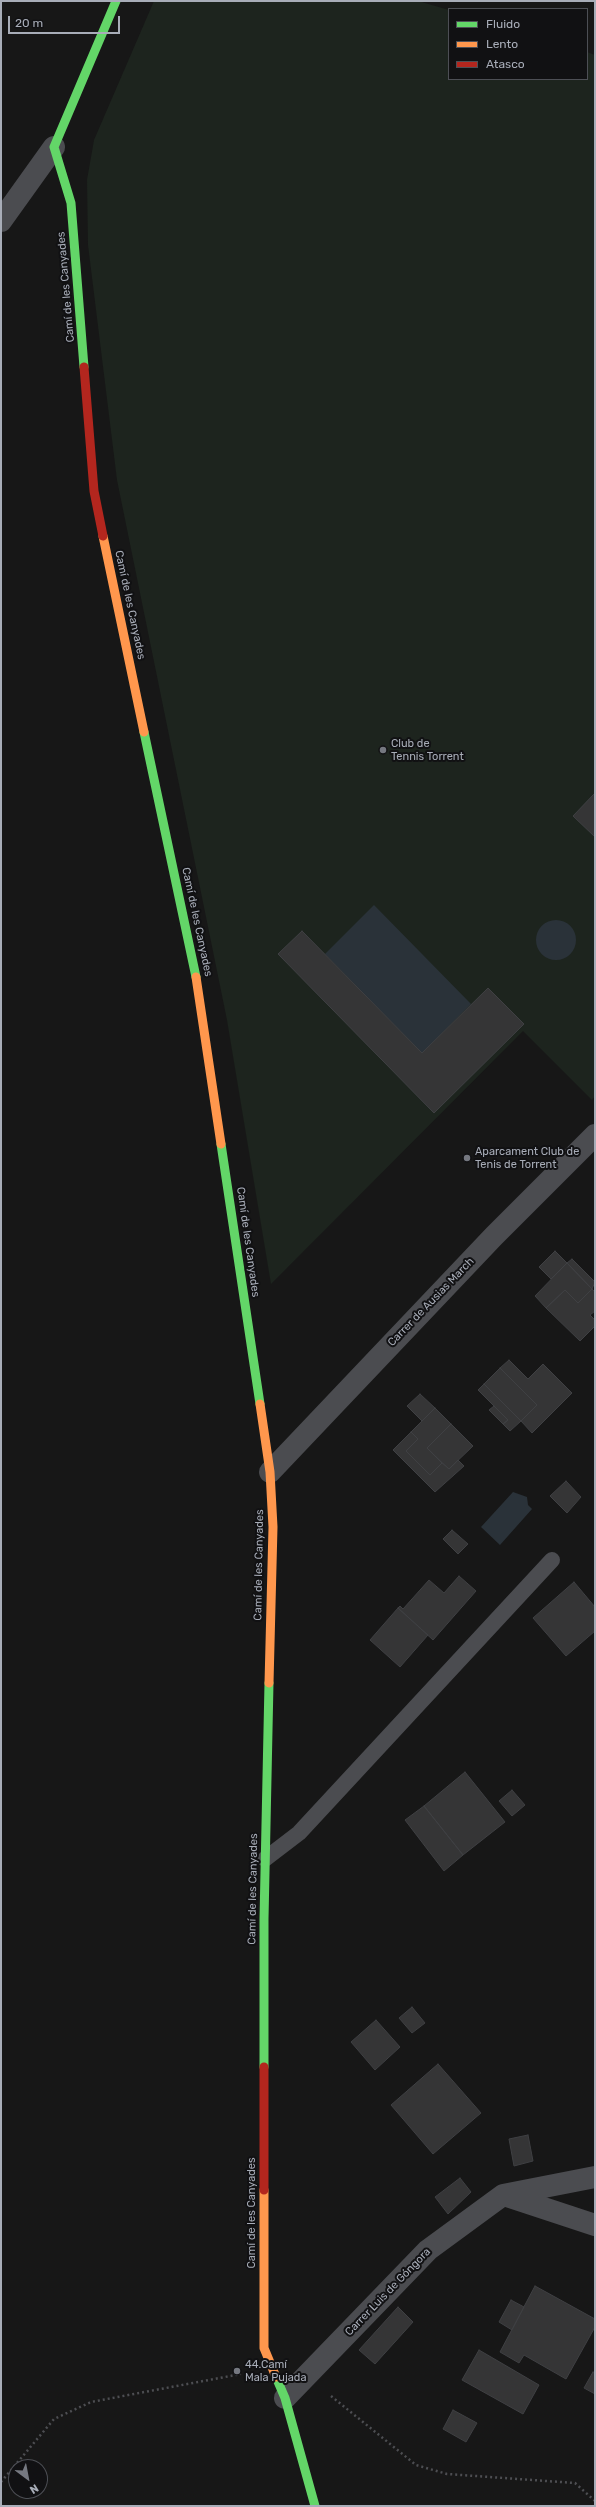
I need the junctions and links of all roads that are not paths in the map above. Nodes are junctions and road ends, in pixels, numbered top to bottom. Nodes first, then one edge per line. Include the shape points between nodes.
1 (116, 1) edge
2 (54, 148) junction
3 (1, 221) edge
4 (595, 1135) edge
5 (270, 1472) junction
6 (552, 1560) dead end
7 (265, 1859) junction
8 (595, 2177) edge
9 (503, 2195) junction
10 (595, 2225) edge
11 (285, 2398) junction
12 (315, 2506) edge

1 - 2 street
2 - 3 street
2 - 5 street, Camí de les Canyades via 71,204 94,491 198,989
4 - 5 street, Carrer de Ausias March via 494,1236
5 - 7 street, Camí de les Canyades via 272,1534
6 - 7 lane via 299,1833
7 - 11 street, Camí de les Canyades via 264,2348
8 - 9 street, Carrer Luis de Góngora
9 - 10 street
9 - 11 street, Carrer Luis de Góngora via 428,2250
11 - 12 street, Camí de les Canyades

